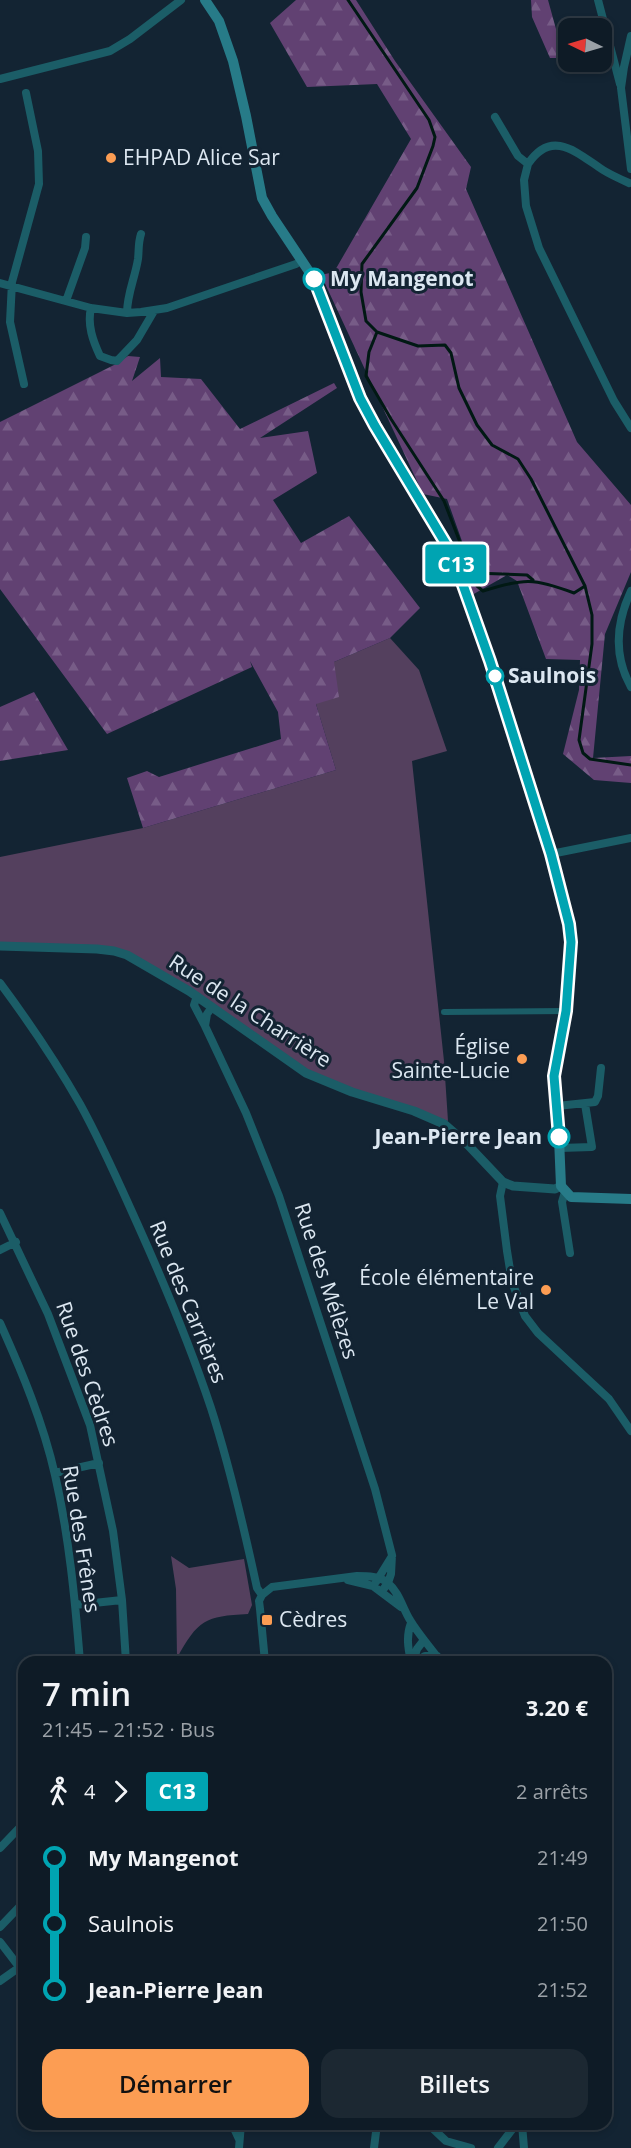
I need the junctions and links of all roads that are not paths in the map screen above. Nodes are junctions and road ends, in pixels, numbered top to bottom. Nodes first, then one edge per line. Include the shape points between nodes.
1 (181, 0) edge
2 (205, 0) edge
3 (598, 0) edge
4 (631, 36) edge
5 (0, 79) edge
6 (621, 88) junction
7 (26, 93) dead end
8 (495, 117) dead end
9 (528, 164) junction
10 (631, 170) edge
11 (630, 185) edge
12 (141, 234) dead end
13 (86, 237) dead end
14 (302, 260) junction
15 (0, 283) edge
16 (12, 286) junction
17 (66, 301) junction
18 (91, 308) junction
19 (154, 311) junction
20 (127, 313) junction
21 (24, 384) dead end
22 (631, 428) edge
23 (631, 591) edge
24 (631, 687) edge
25 (631, 838) edge
26 (551, 854) junction
27 (0, 946) edge
28 (0, 982) edge
29 (196, 996) junction
30 (212, 1007) junction
31 (566, 1011) junction
32 (444, 1012) dead end
33 (205, 1026) junction
34 (601, 1068) dead end
35 (585, 1104) junction
36 (557, 1106) junction
37 (560, 1148) junction
38 (503, 1182) junction
39 (563, 1189) junction
40 (631, 1198) edge
41 (0, 1213) edge
42 (16, 1242) junction
43 (0, 1250) edge
44 (570, 1253) dead end
45 (0, 1323) edge
46 (631, 1431) edge
47 (99, 1463) junction
48 (55, 1473) junction
49 (392, 1555) junction
50 (378, 1578) junction
51 (341, 1579) junction
52 (388, 1583) junction
53 (374, 1586) junction
54 (382, 1591) junction
55 (262, 1595) junction
56 (122, 1600) junction
57 (75, 1605) junction
58 (402, 1608) junction
59 (411, 1623) junction
60 (424, 1640) junction
61 (79, 1656) edge
62 (126, 1656) edge
63 (264, 1656) edge
64 (411, 1656) edge
65 (415, 1656) edge
66 (437, 1656) edge
67 (18, 1829) edge
68 (0, 1848) edge
69 (18, 1908) edge
70 (0, 1927) edge
71 (0, 1942) edge
72 (18, 1962) edge
73 (18, 1969) edge
74 (0, 1981) edge
75 (376, 2130) edge
76 (434, 2130) edge
77 (512, 2130) edge
78 (521, 2130) edge
79 (522, 2134) junction
80 (504, 2140) junction
81 (374, 2148) edge
82 (471, 2148) edge
83 (498, 2148) edge
84 (524, 2148) edge

1 - 5 street via 110,51
2 - 14 main road via 219,21 233,61 262,198
3 - 6 street
4 - 6 street
6 - 10 street
7 - 16 street via 38,151 39,184
8 - 9 street via 518,156
9 - 11 street via 544,148 562,145
9 - 22 street via 524,180 526,206 539,248
12 - 20 street
13 - 17 street
14 - 19 street
14 - 26 main road via 314,279 360,398 452,554
15 - 16 street
16 - 17 street
16 - 21 street via 10,322
17 - 18 street
18 - 19 street via 89,320 100,356 117,361 137,340
18 - 20 street
19 - 20 street
23 - 24 street via 618,638 620,661
25 - 26 street
26 - 31 main road via 571,942
27 - 29 street, Rue de la Charrière via 114,951
28 - 55 street, Rue des Carrières via 81,1106 156,1266 210,1406
29 - 30 street, Rue de la Charrière
29 - 33 street, Rue des Mélèzes via 196,1012
30 - 33 street
30 - 38 street, Rue de la Charrière via 306,1073 444,1124
31 - 32 street
31 - 36 main road via 555,1066
33 - 49 street, Rue des Mélèzes via 279,1196 375,1489
34 - 35 street via 597,1099
35 - 36 street
35 - 37 street via 592,1147
36 - 37 main road
37 - 39 main road
38 - 39 street
38 - 46 street via 500,1196 512,1282 525,1316 609,1399
39 - 40 main road via 578,1198
39 - 44 street
41 - 42 street, Rue des Cèdres
42 - 43 street
42 - 47 street, Rue des Cèdres via 65,1358 90,1425
45 - 48 street, Rue des Frênes via 35,1406
47 - 48 street
47 - 56 street, Rue des Cèdres
48 - 57 street, Rue des Frênes via 68,1538
49 - 50 street
49 - 52 street, Rue des Mélèzes
50 - 51 street
50 - 52 street
50 - 53 street
51 - 53 street
51 - 55 street via 272,1587
52 - 54 street, Rue des Mélèzes
52 - 58 street
53 - 54 street
54 - 58 street
55 - 63 street, Rue des Carrières via 259,1601
56 - 57 street
56 - 62 street, Rue des Cèdres
57 - 61 street, Rue des Frênes
58 - 59 street
59 - 60 street
59 - 64 street
60 - 65 street
60 - 66 street
67 - 68 street
69 - 70 street
71 - 72 street
73 - 74 street
75 - 81 street
76 - 82 street via 446,2141
77 - 80 street
78 - 79 street
79 - 80 street
79 - 84 street
80 - 83 street

